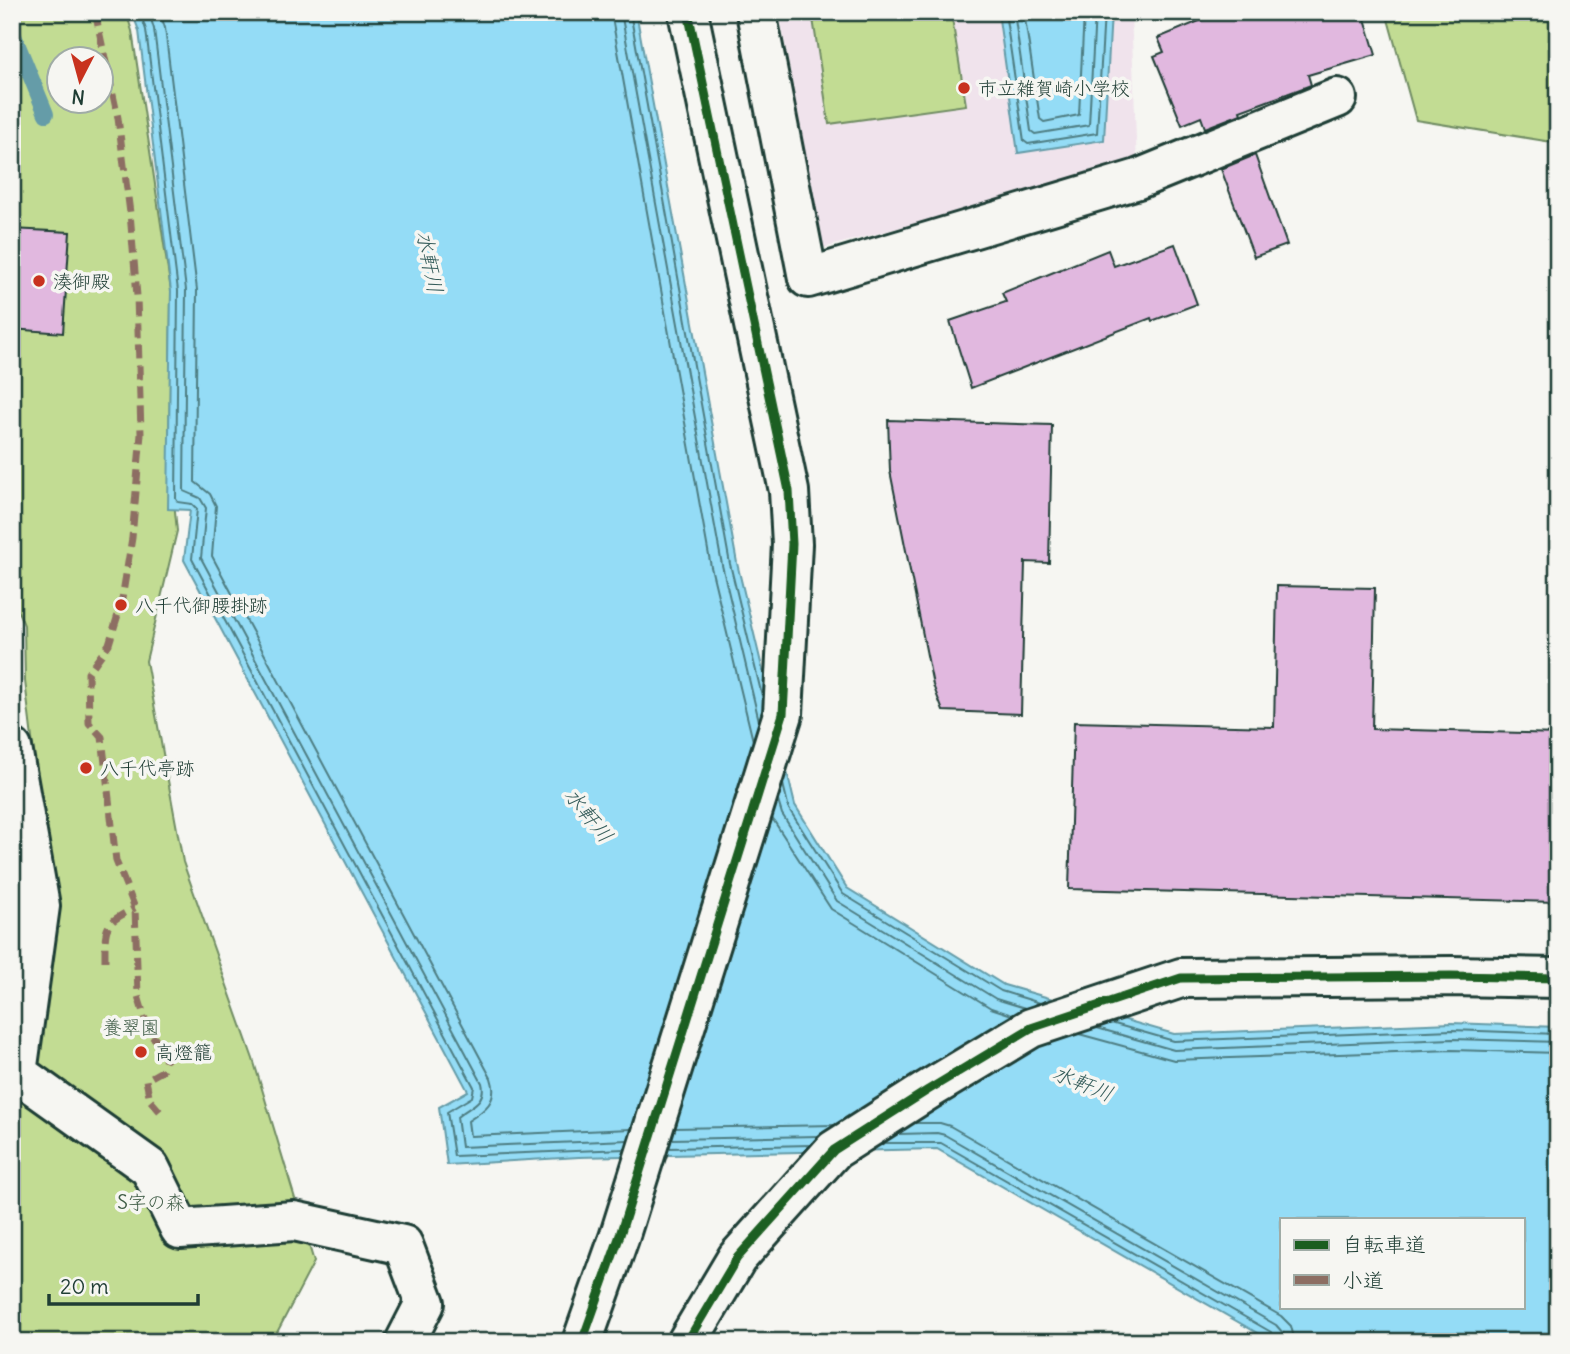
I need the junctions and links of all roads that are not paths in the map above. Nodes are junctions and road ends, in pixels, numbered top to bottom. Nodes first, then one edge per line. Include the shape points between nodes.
1 (688, 12) edge
2 (755, 12) edge
3 (1337, 98) dead end
4 (12, 748) edge
5 (1558, 978) edge
6 (405, 1342) edge
7 (582, 1342) edge
8 (687, 1342) edge

1 - 7 street via 789,491 792,544 783,714 619,1238
2 - 3 street via 808,278 1138,179
4 - 6 street via 40,906 17,1073 149,1168 180,1229 294,1221 403,1245 425,1303
5 - 8 street via 1181,978 1031,1028 834,1150 737,1258

